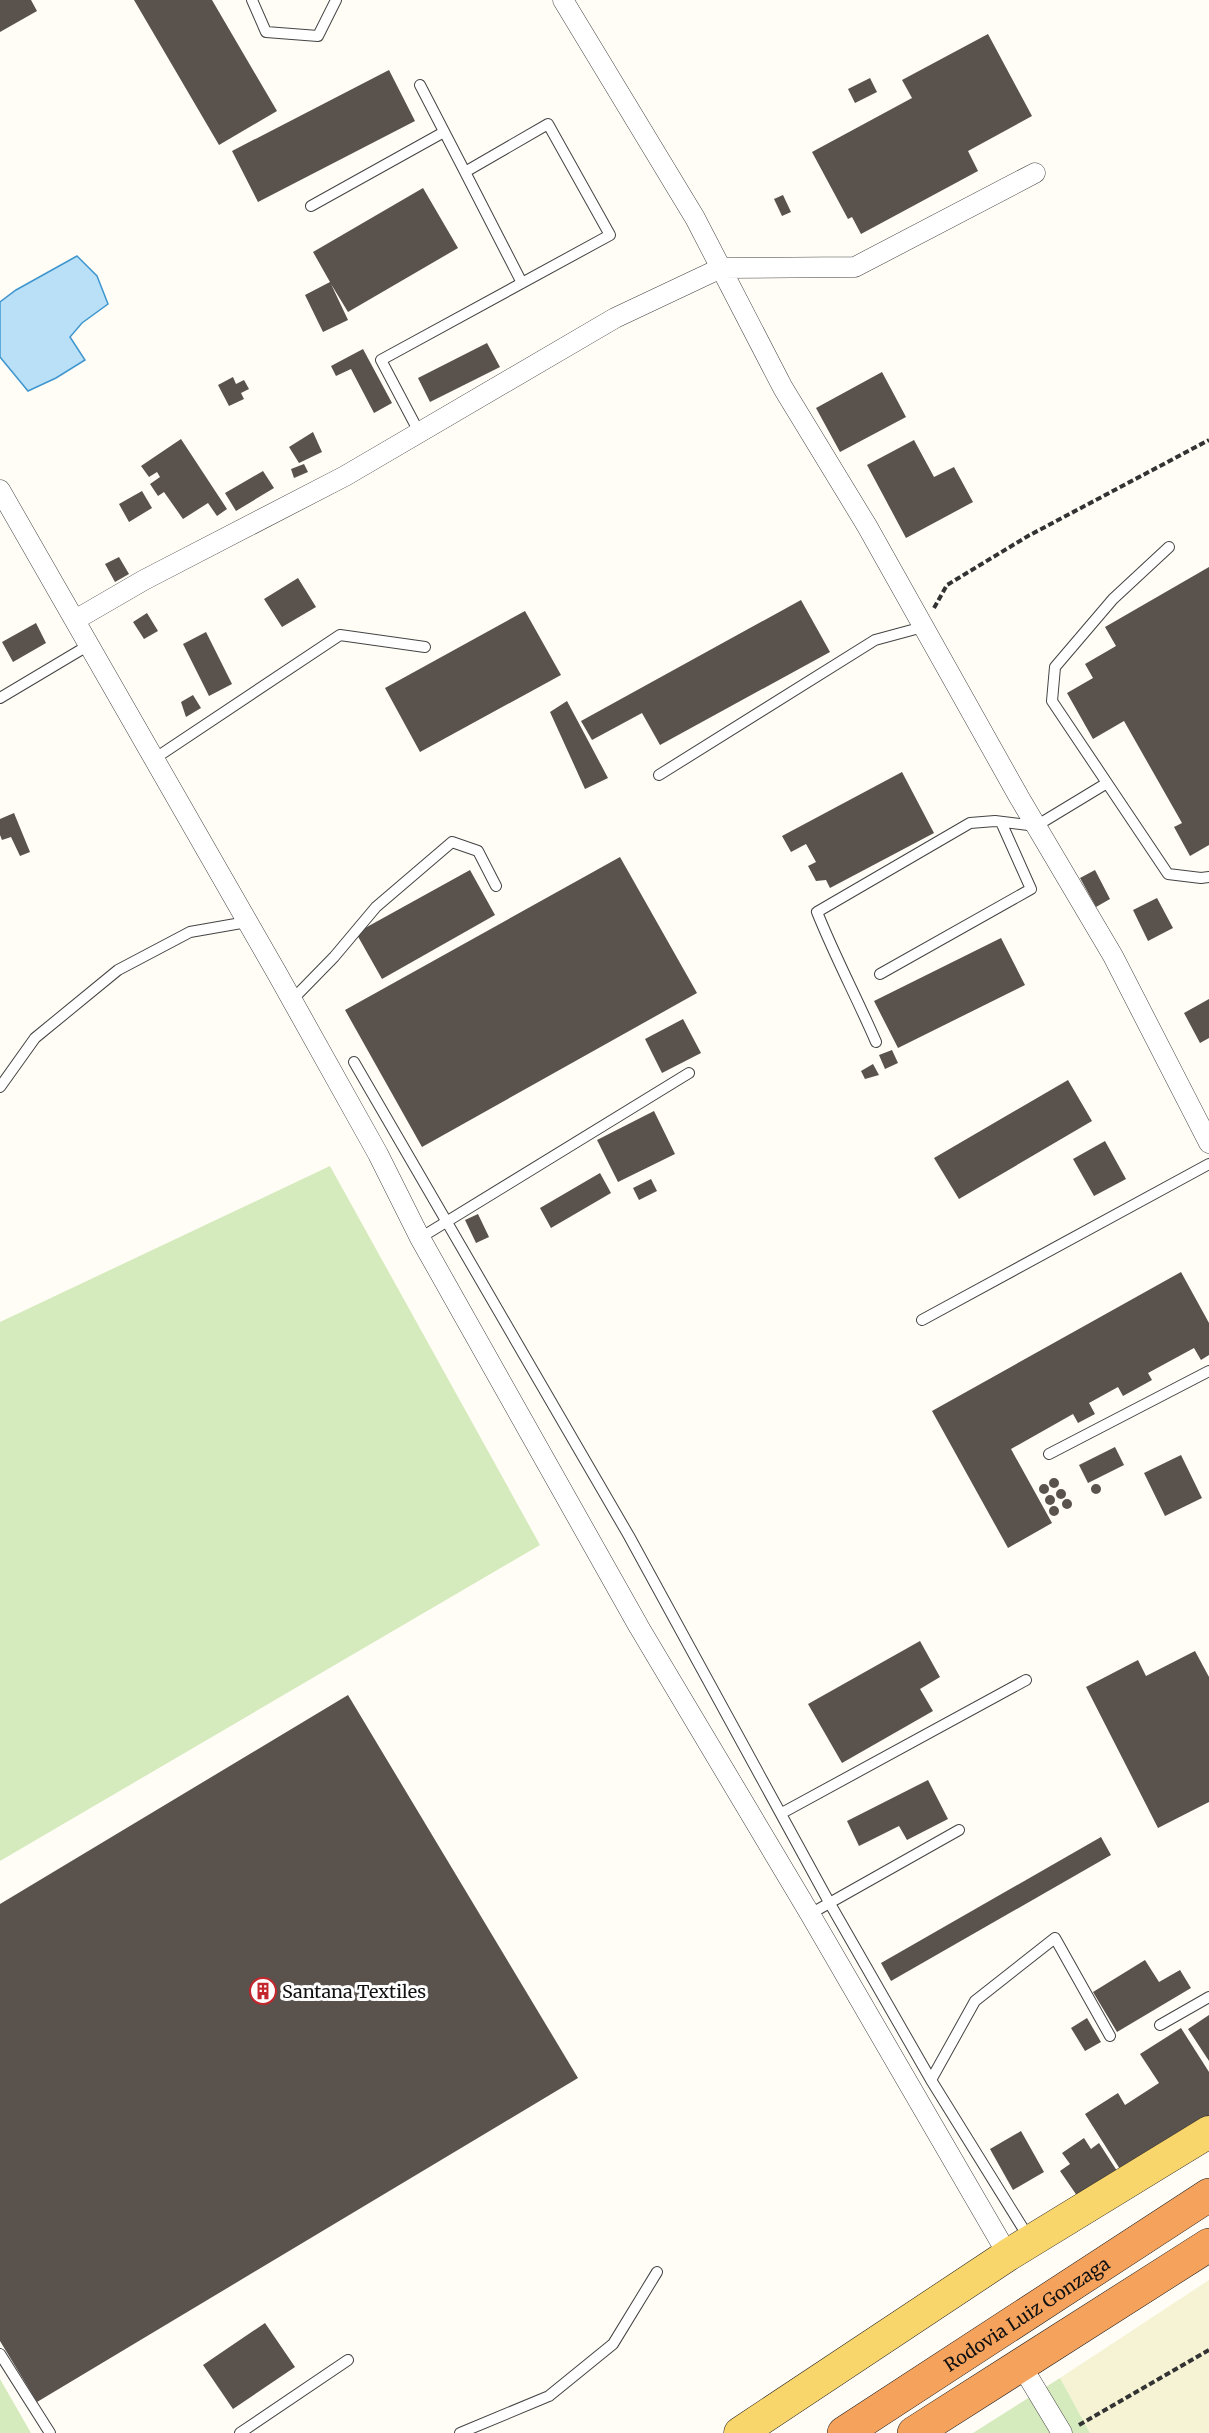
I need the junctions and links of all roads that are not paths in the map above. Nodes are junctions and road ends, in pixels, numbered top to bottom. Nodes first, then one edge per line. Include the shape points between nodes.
1 (252, 0) edge
2 (336, 0) edge
3 (563, 0) edge
4 (420, 85) dead end
5 (444, 132) junction
6 (465, 172) junction
7 (1035, 173) dead end
8 (311, 206) dead end
9 (721, 268) junction
10 (522, 283) junction
11 (419, 432) junction
12 (0, 490) edge
13 (1169, 548) dead end
14 (75, 620) junction
15 (923, 627) junction
16 (89, 645) junction
17 (425, 647) dead end
18 (0, 698) edge
19 (154, 759) junction
20 (659, 775) dead end
21 (1107, 783) junction
22 (1001, 822) junction
23 (1036, 826) junction
24 (1209, 877) edge
25 (496, 886) dead end
26 (247, 922) junction
27 (880, 974) dead end
28 (292, 1000) junction
29 (876, 1042) dead end
30 (354, 1062) dead end
31 (689, 1073) dead end
32 (0, 1087) edge
33 (1209, 1143) edge
34 (1209, 1164) edge
35 (447, 1222) junction
36 (420, 1238) junction
37 (922, 1320) dead end
38 (1209, 1371) edge
39 (1049, 1454) dead end
40 (1026, 1680) dead end
41 (782, 1814) junction
42 (959, 1830) dead end
43 (829, 1902) junction
44 (810, 1914) junction
45 (1209, 1997) edge
46 (1160, 2025) dead end
47 (1110, 2036) dead end
48 (931, 2080) junction
49 (1209, 2132) edge
50 (1209, 2194) edge
51 (1209, 2245) edge
52 (1019, 2248) junction
53 (657, 2272) dead end
54 (0, 2354) edge
55 (348, 2360) dead end
56 (1021, 2365) junction
57 (1069, 2430) edge
58 (50, 2433) edge
59 (240, 2433) edge
60 (460, 2433) edge
61 (740, 2433) edge
62 (844, 2433) edge
63 (914, 2433) edge

1 - 2 lane via 266,32 318,36
3 - 9 street
4 - 5 lane
5 - 6 lane
5 - 8 lane
6 - 10 lane
6 - 10 lane via 548,124 610,235
7 - 9 street via 855,267
9 - 11 street via 615,318
9 - 15 street via 783,388
10 - 11 lane via 381,360
11 - 14 street via 345,476
12 - 14 street
13 - 21 lane via 1113,599 1054,667 1052,701
14 - 16 street
15 - 20 lane via 875,640
15 - 23 street
16 - 18 lane
16 - 19 street
17 - 19 lane via 340,635
19 - 26 street
21 - 23 lane
21 - 24 lane via 1168,874
22 - 23 lane
22 - 27 lane via 1031,889
22 - 29 lane via 970,824 817,912
23 - 33 street via 1113,956
25 - 28 lane via 478,851 452,842 376,907
26 - 28 street
26 - 32 lane via 190,932 118,970 35,1038
28 - 36 street
30 - 35 lane
31 - 35 lane
34 - 37 lane
35 - 36 lane
35 - 41 lane via 629,1536
36 - 44 street via 639,1627
38 - 39 lane
40 - 41 lane
41 - 43 lane
42 - 43 lane
43 - 44 lane
43 - 48 lane
44 - 52 street
45 - 46 lane
47 - 48 lane via 1055,1938 975,2001
48 - 52 lane
49 - 52 main road
50 - 62 highway, Rodovia Luiz Gonzaga
51 - 56 highway
52 - 61 main road
53 - 60 lane via 613,2344 549,2396
54 - 58 lane
55 - 59 lane
56 - 57 street
56 - 63 highway

